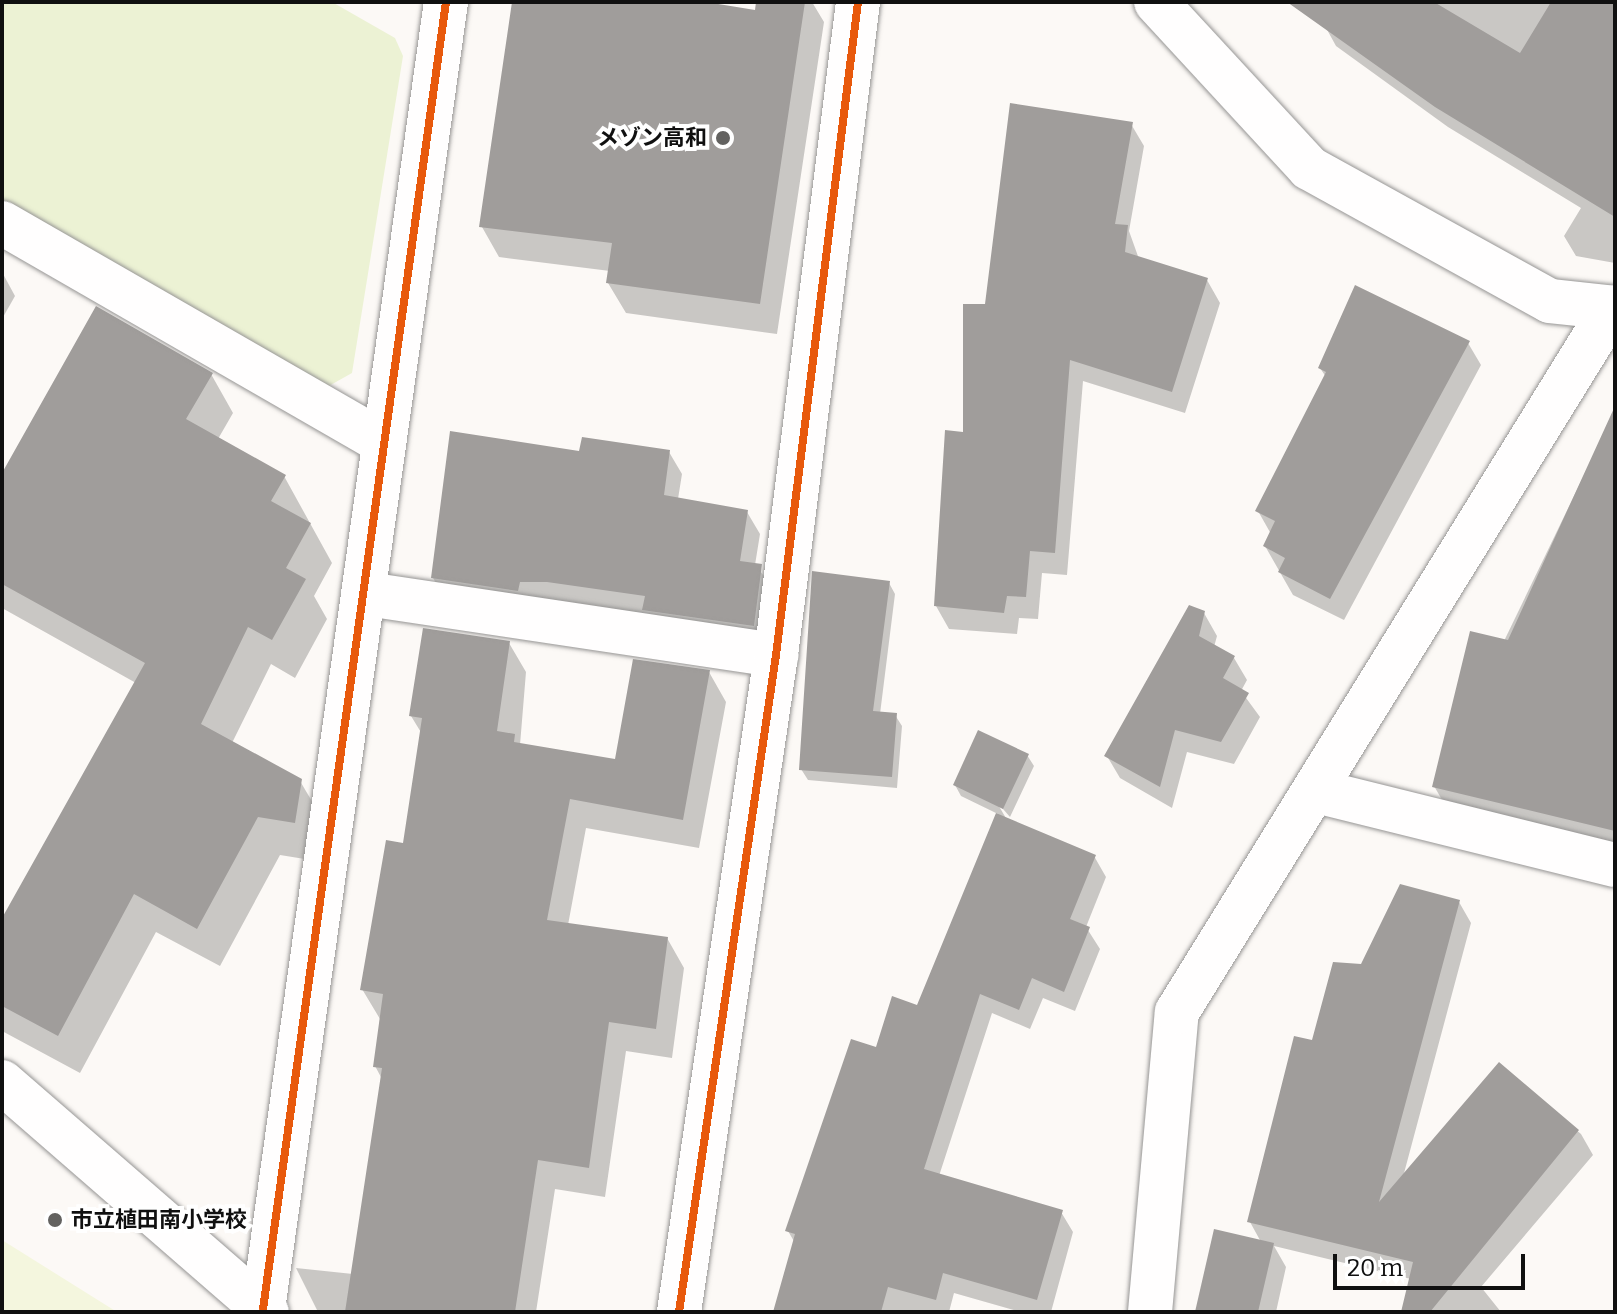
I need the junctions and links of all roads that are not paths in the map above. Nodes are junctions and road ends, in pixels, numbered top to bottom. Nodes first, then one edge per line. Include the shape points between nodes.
1 (858, 2) edge
2 (1156, 2) edge
3 (439, 6) edge
4 (2, 223) edge
5 (1614, 308) edge
6 (380, 440) junction
7 (367, 594) junction
8 (776, 655) junction
9 (1316, 791) junction
10 (1615, 865) edge
11 (2, 1082) edge
12 (265, 1310) edge
13 (679, 1312) edge
14 (1150, 1312) edge

1 - 8 street
2 - 5 street via 1309,168 1550,301
3 - 6 street
4 - 6 street
5 - 9 street
6 - 7 street
7 - 8 street
7 - 12 street
8 - 13 street
9 - 10 street
9 - 14 street via 1177,1012
11 - 12 street

